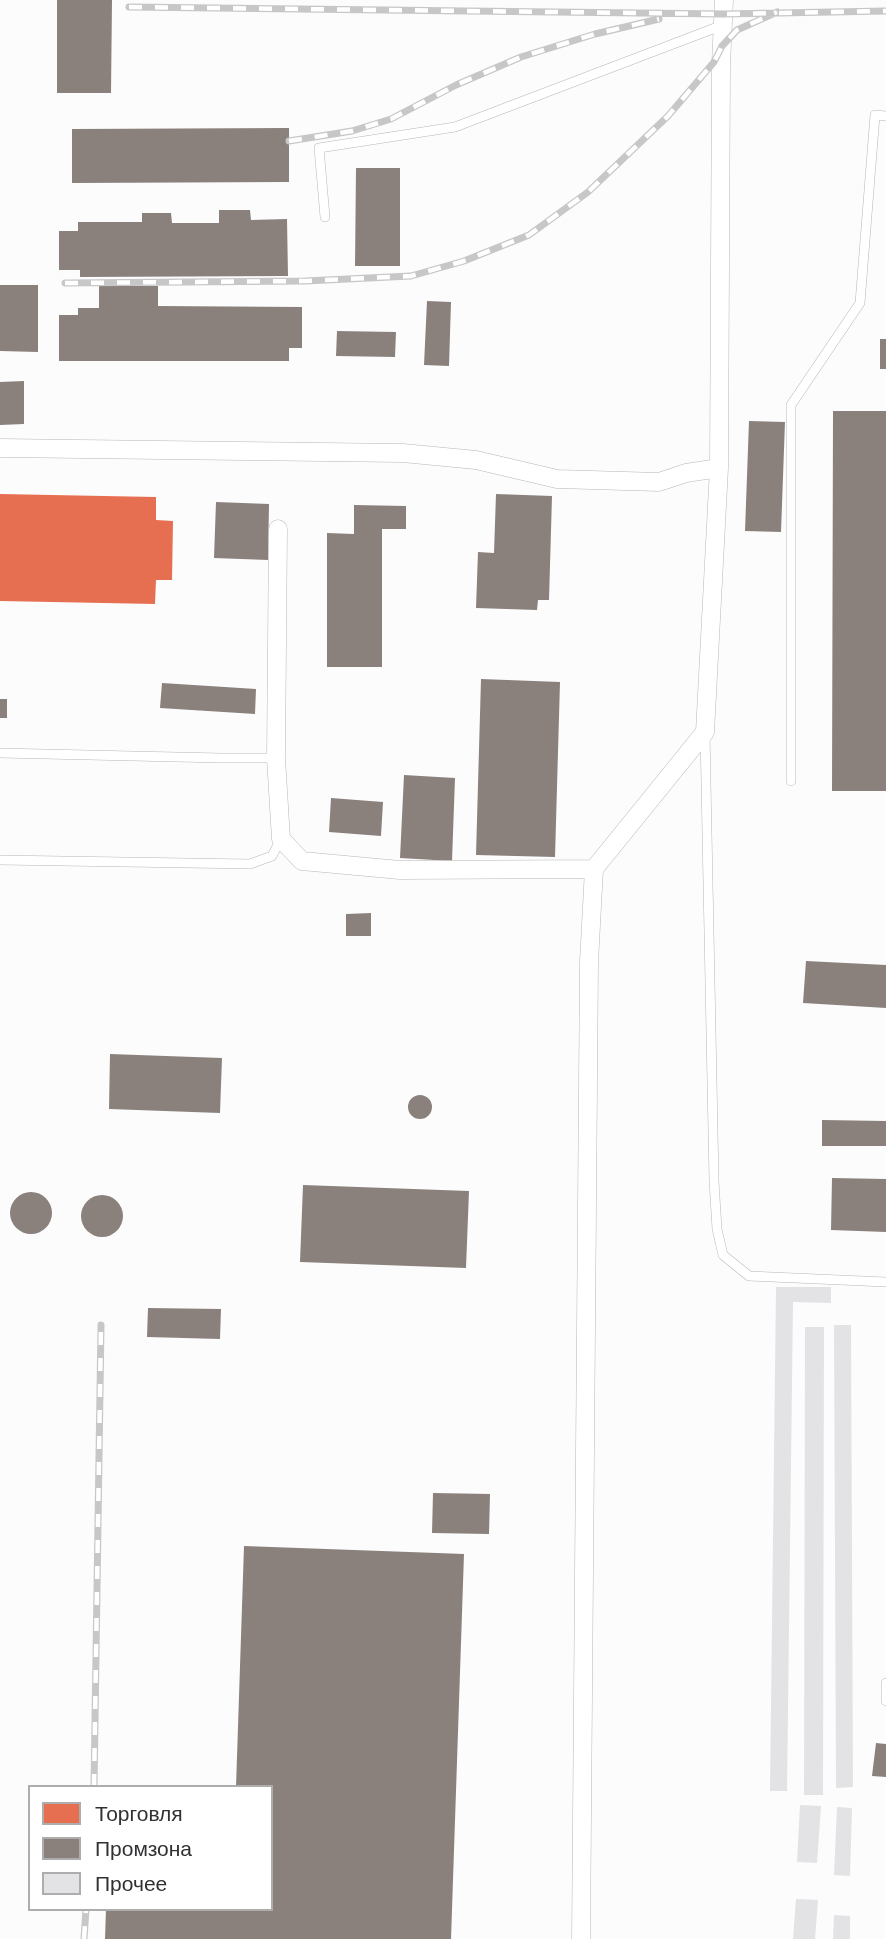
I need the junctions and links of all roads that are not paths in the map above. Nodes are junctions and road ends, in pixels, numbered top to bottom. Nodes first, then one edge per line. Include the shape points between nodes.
1 (724, 0) edge
2 (723, 25) junction
3 (886, 116) edge
4 (325, 216) dead end
5 (0, 448) edge
6 (719, 468) junction
7 (278, 529) dead end
8 (705, 732) junction
9 (0, 753) edge
10 (276, 758) junction
11 (790, 781) dead end
12 (281, 839) junction
13 (0, 860) edge
14 (594, 869) junction
15 (886, 1282) edge
16 (886, 1683) edge
17 (886, 1701) edge
18 (581, 1939) edge

1 - 2 street
2 - 4 lane via 455,127 319,148
2 - 6 street
3 - 11 lane via 875,115 860,303 791,405
5 - 6 street via 402,453 476,460 557,480 659,482
6 - 8 street
7 - 10 street
8 - 14 street
8 - 15 lane via 714,1181 723,1255 749,1276
9 - 10 lane
10 - 12 street
12 - 13 lane via 272,856 250,864
12 - 14 street via 302,861 375,868
14 - 18 street via 589,976
16 - 17 lane

